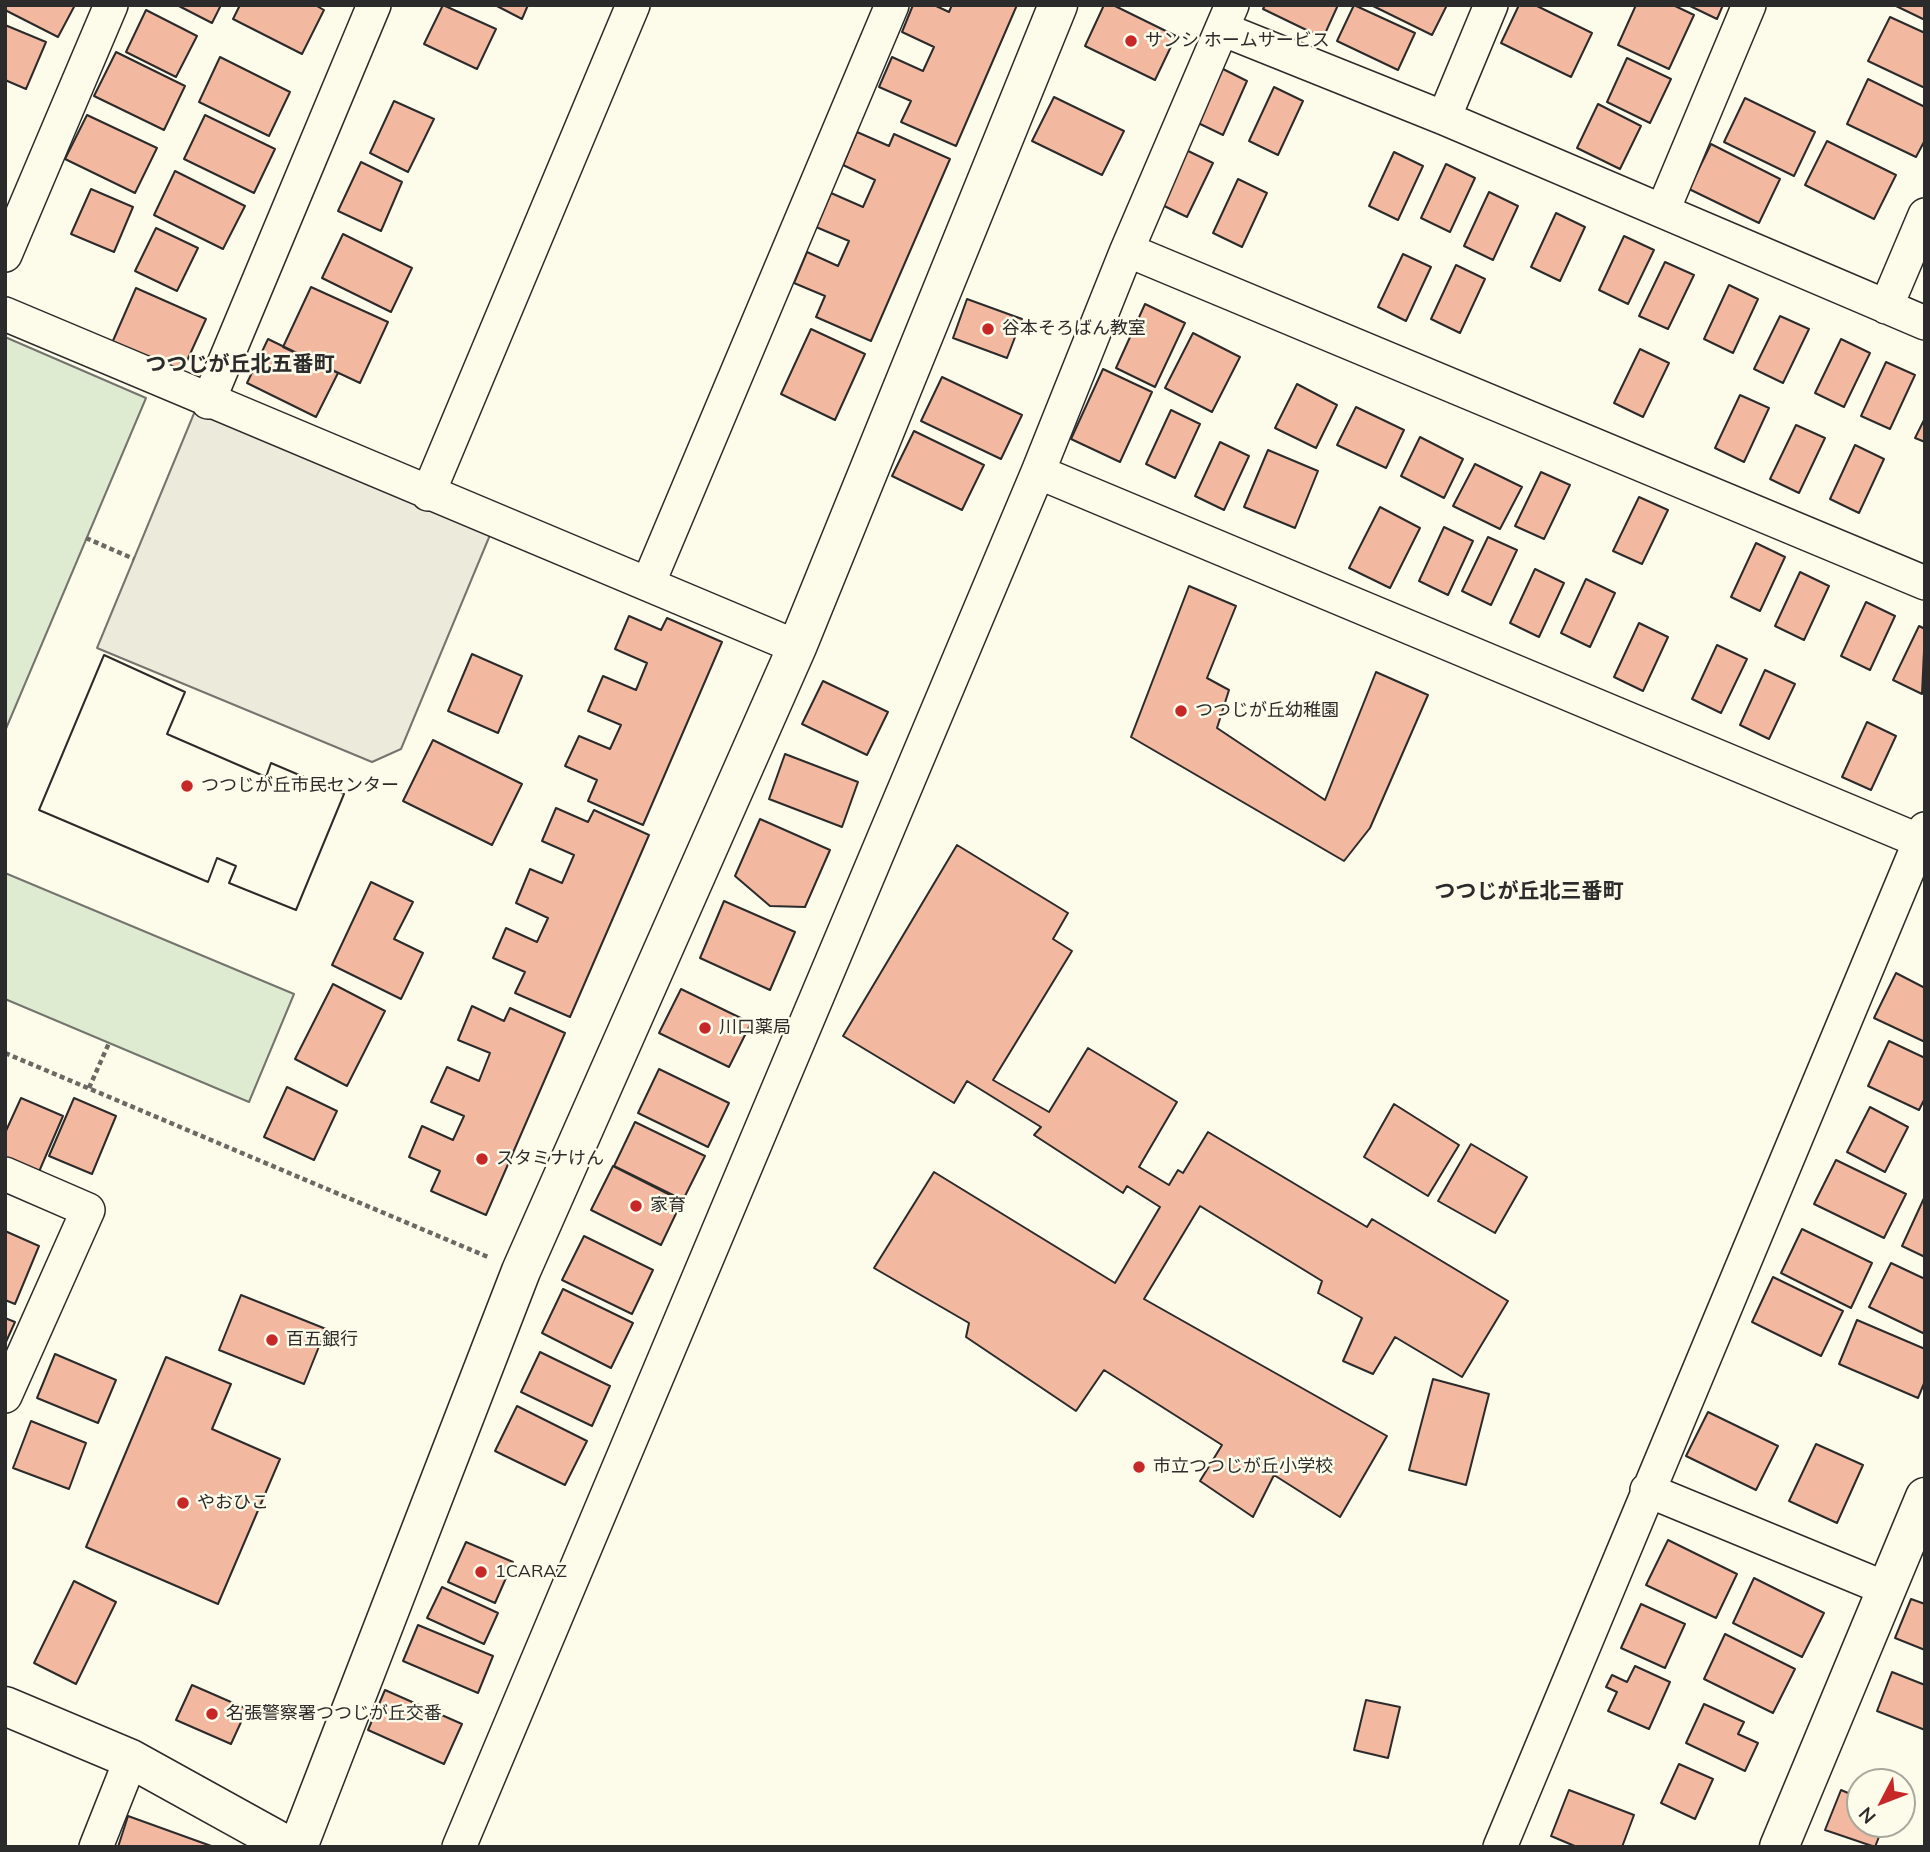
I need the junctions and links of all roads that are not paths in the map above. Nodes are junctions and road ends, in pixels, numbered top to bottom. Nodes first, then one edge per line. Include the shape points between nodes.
1 (111, 5) edge
2 (374, 5) edge
3 (633, 5) edge
4 (892, 5) edge
5 (1058, 5) edge
6 (1491, 5) edge
7 (1749, 5) edge
8 (1227, 17) edge
9 (1444, 118) junction
10 (1663, 210) junction
11 (1925, 215) edge
12 (1127, 250) junction
13 (5, 255) edge
14 (1886, 307) junction
15 (5, 314) edge
16 (1925, 323) edge
17 (208, 402) junction
18 (1038, 472) junction
19 (428, 494) junction
20 (1925, 583) edge
21 (648, 584) junction
22 (797, 647) junction
23 (1922, 835) edge
24 (5, 1174) edge
25 (5, 1396) edge
26 (1647, 1490) junction
27 (1925, 1497) edge
28 (1887, 1589) junction
29 (5, 1706) edge
30 (131, 1759) junction
31 (96, 1847) edge
32 (290, 1847) edge
33 (298, 1847) edge
34 (459, 1847) edge
35 (1500, 1847) edge
36 (1779, 1847) edge

1 - 13 street
2 - 17 street
3 - 19 street
4 - 21 street
5 - 22 street
6 - 9 street
7 - 10 street
8 - 9 street
8 - 12 street
9 - 10 street
10 - 14 street
11 - 14 street
12 - 18 street
12 - 20 street
14 - 16 street
15 - 17 street
17 - 19 street
18 - 23 street
18 - 34 street
19 - 21 street
21 - 22 street
22 - 33 street via 521,1271
23 - 26 street
24 - 25 street via 88,1210
26 - 28 street
26 - 35 street
27 - 28 street
28 - 36 street
29 - 30 street
30 - 31 street
30 - 32 street

